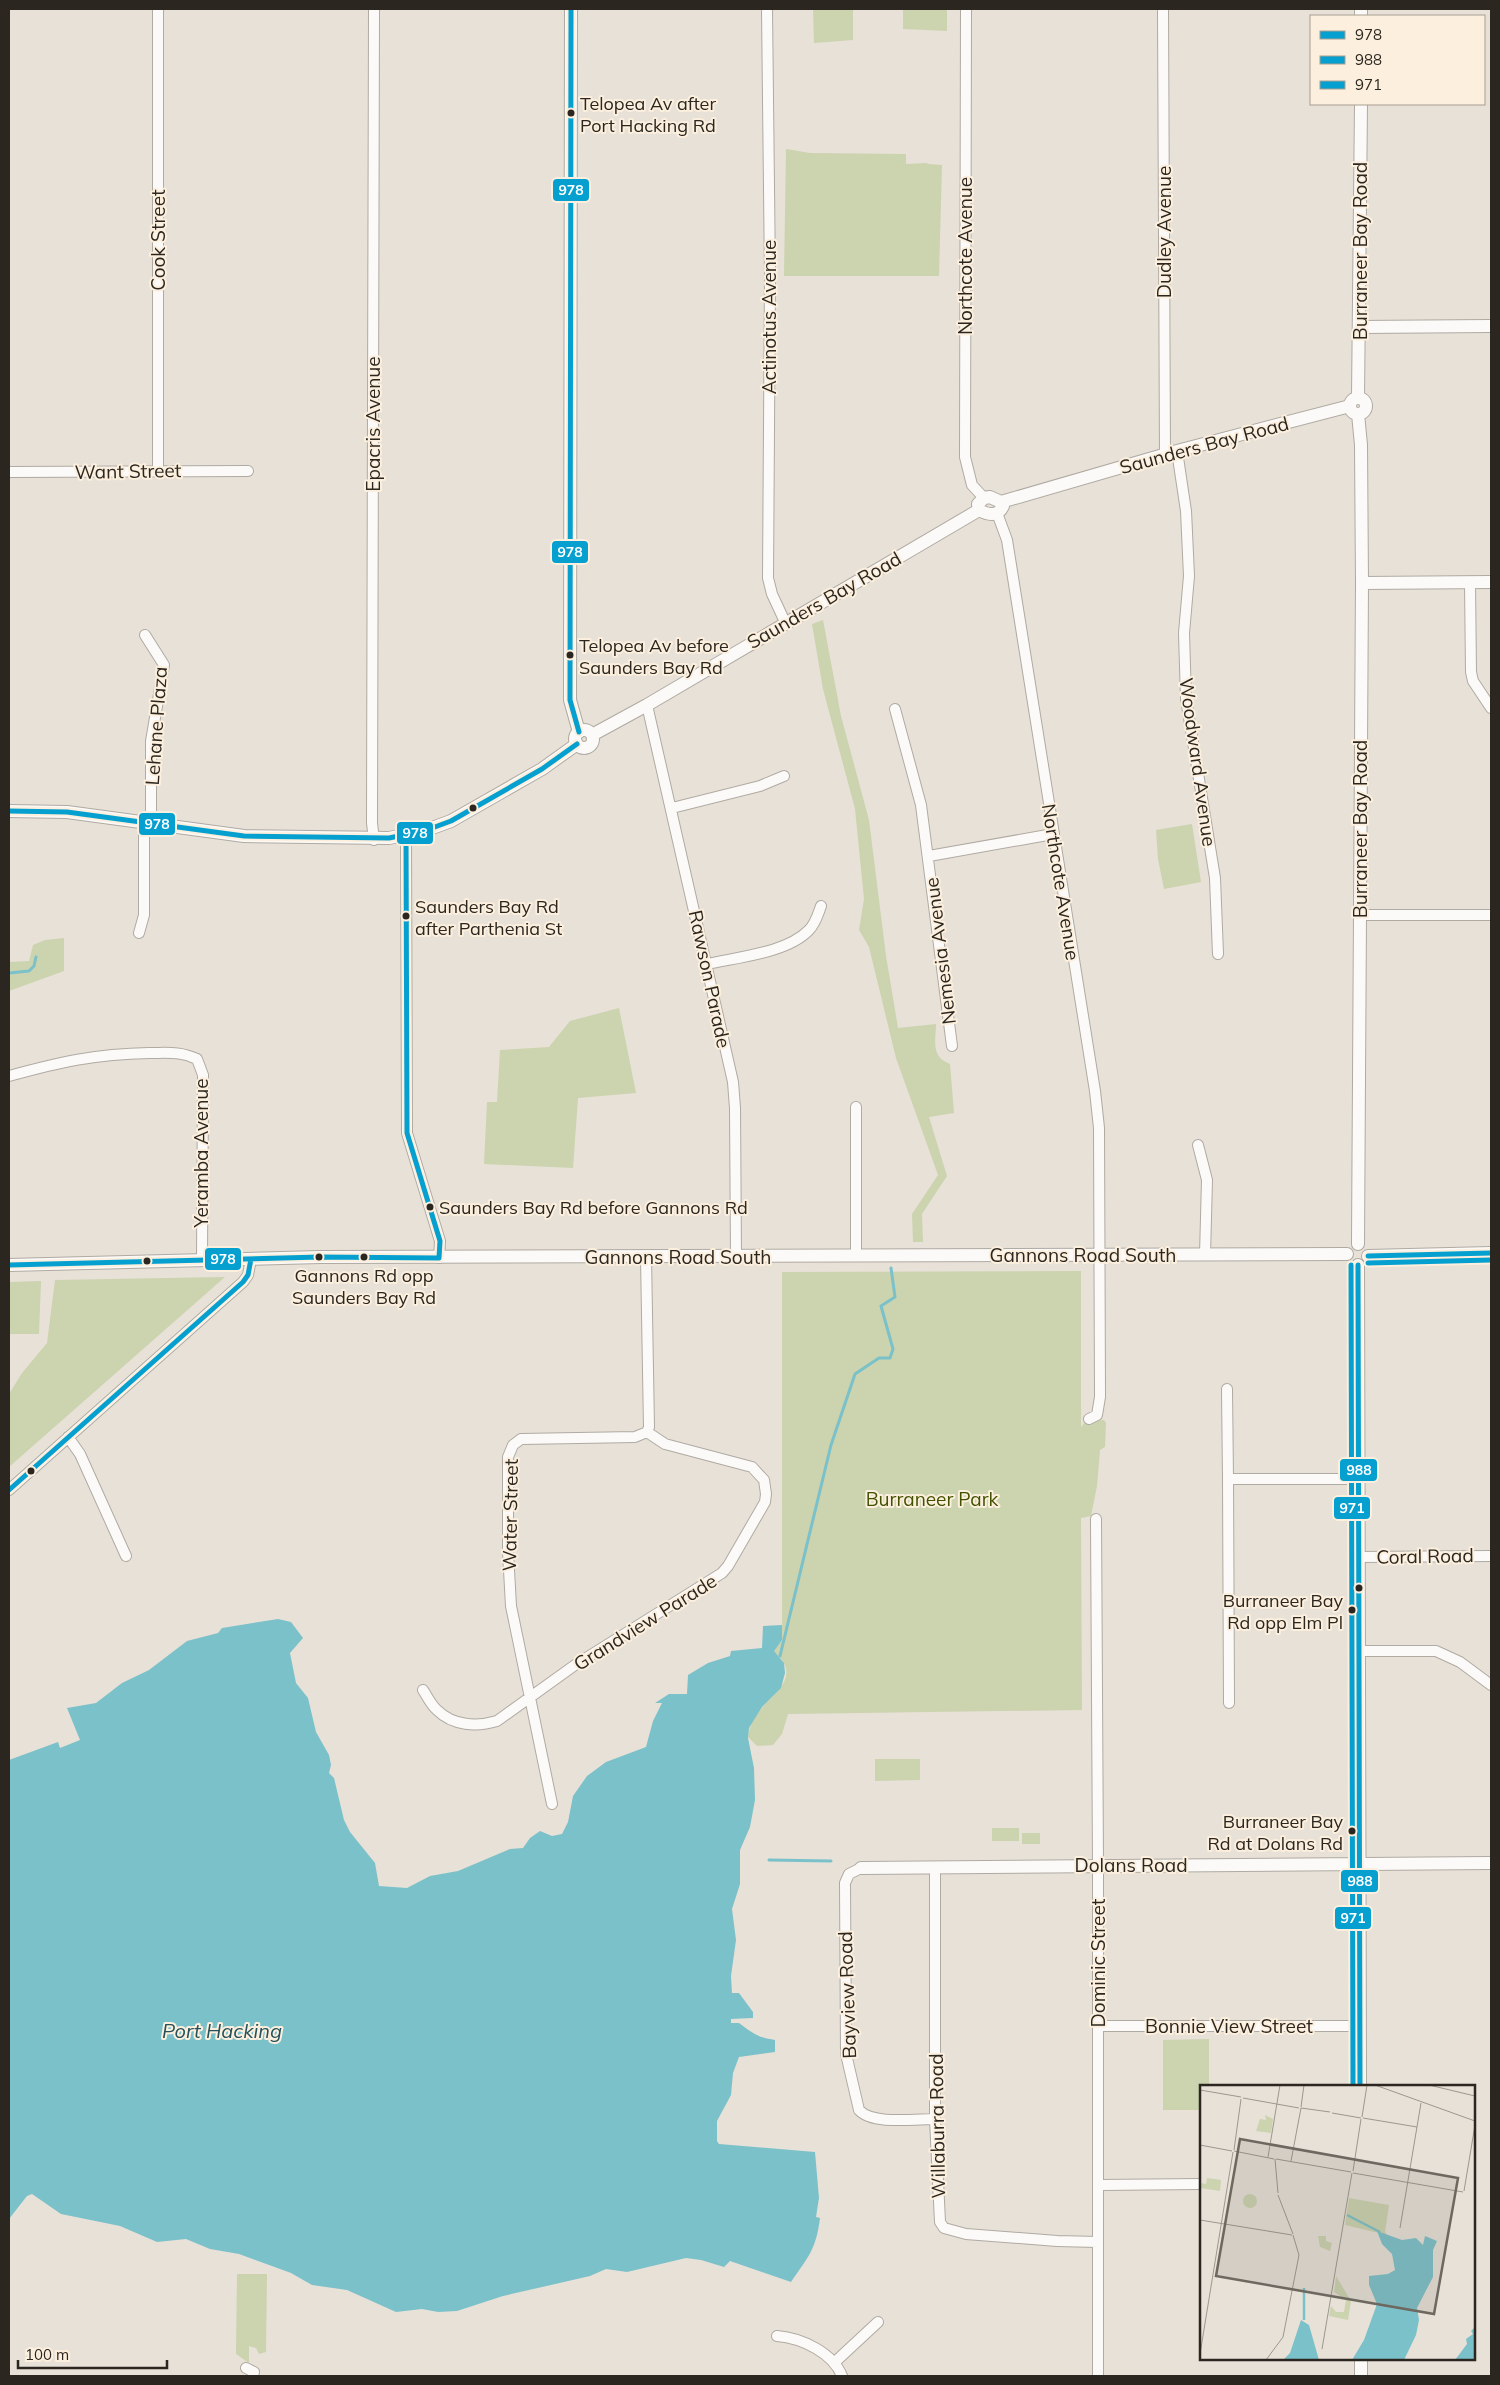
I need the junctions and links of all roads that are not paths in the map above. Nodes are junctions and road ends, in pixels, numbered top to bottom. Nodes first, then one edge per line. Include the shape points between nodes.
1 (158, 9) edge
2 (374, 9) edge
3 (571, 9) edge
4 (767, 9) edge
5 (966, 9) edge
6 (1163, 9) edge
7 (1361, 105) edge
8 (1491, 326) edge
9 (1360, 327) junction
10 (1355, 406) junction
11 (1177, 451) junction
12 (1165, 454) junction
13 (158, 471) junction
14 (248, 471) dead end
15 (9, 472) edge
16 (981, 504) junction
17 (999, 507) junction
18 (1491, 582) edge
19 (1362, 583) junction
20 (1470, 583) junction
21 (785, 622) junction
22 (145, 635) dead end
23 (647, 705) junction
24 (1491, 708) edge
25 (895, 709) dead end
26 (583, 737) junction
27 (784, 776) dead end
28 (672, 808) junction
29 (9, 810) edge
30 (147, 821) junction
31 (1053, 834) junction
32 (406, 835) junction
33 (374, 840) junction
34 (929, 856) junction
35 (821, 906) dead end
36 (1359, 915) junction
37 (1491, 915) edge
38 (139, 933) dead end
39 (1218, 954) dead end
40 (707, 964) junction
41 (952, 1046) dead end
42 (9, 1076) edge
43 (856, 1107) dead end
44 (1198, 1145) dead end
45 (1358, 1244) junction
46 (1491, 1253) edge
47 (1100, 1254) junction
48 (1347, 1254) junction
49 (1205, 1255) junction
50 (856, 1256) junction
51 (1368, 1256) junction
52 (646, 1257) junction
53 (736, 1257) junction
54 (439, 1258) junction
55 (251, 1259) junction
56 (202, 1260) junction
57 (9, 1265) edge
58 (1358, 1265) junction
59 (1228, 1389) dead end
60 (1097, 1418) dead end
61 (647, 1432) junction
62 (68, 1437) junction
63 (1228, 1479) junction
64 (1359, 1479) junction
65 (9, 1490) edge
66 (1096, 1519) dead end
67 (126, 1556) dead end
68 (1491, 1556) edge
69 (1359, 1557) junction
70 (1359, 1651) junction
71 (1491, 1684) edge
72 (423, 1690) dead end
73 (531, 1696) junction
74 (1229, 1703) dead end
75 (552, 1804) dead end
76 (1360, 1863) junction
77 (1491, 1863) edge
78 (1098, 1865) junction
79 (936, 1866) junction
80 (862, 1868) joint
81 (1099, 2026) junction
82 (1360, 2026) junction
83 (1360, 2085) edge
84 (935, 2118) junction
85 (1200, 2184) edge
86 (1099, 2185) junction
87 (1098, 2242) junction
88 (878, 2322) dead end
89 (777, 2336) dead end
90 (1360, 2360) edge
91 (835, 2362) junction
92 (842, 2376) edge
93 (1098, 2376) edge
94 (1360, 2376) edge

1 - 13 street, Cook Street
2 - 33 street, Epacris Avenue
3 - 26 street via 570,700
4 - 21 street, Actinotus Avenue via 770,267 768,578
5 - 16 street, Northcote Avenue via 964,457
6 - 12 street, Dudley Avenue
7 - 9 street, Burraneer Bay Road
8 - 9 street
9 - 10 street, Burraneer Bay Road
10 - 11 street, Saunders Bay Road
10 - 19 street, Burraneer Bay Road via 1361,446
11 - 12 street, Saunders Bay Road
11 - 39 street, Woodward Avenue via 1186,511 1189,576 1184,641 1186,699 1215,878
12 - 17 street, Saunders Bay Road
13 - 14 street, Want Street
13 - 15 street, Want Street
16 - 17 street via 990,498
16 - 21 street, Saunders Bay Road
17 - 31 street, Northcote Avenue via 1007,540
18 - 20 street
19 - 20 street
19 - 36 street, Burraneer Bay Road
20 - 24 street via 1471,672 1473,681
21 - 23 street, Saunders Bay Road
22 - 30 street, Lehane Plaza via 164,665 151,741 151,817
23 - 26 street, Saunders Bay Road
23 - 28 street, Rawson Parade
25 - 34 street, Nemesia Avenue via 921,805
26 - 32 street, Saunders Bay Road via 542,769 479,806 438,826
27 - 28 street via 760,786
28 - 40 street, Rawson Parade
29 - 30 street, Saunders Bay Road via 67,812
30 - 33 street, Saunders Bay Road via 244,836
30 - 38 street, Lehane Plaza via 144,827 144,915
31 - 34 street, Nemesia Avenue
31 - 47 street, Northcote Avenue via 1095,1091 1099,1128
32 - 33 street, Saunders Bay Road
32 - 54 street via 407,1133 440,1241
34 - 41 street, Nemesia Avenue
35 - 40 street via 810,929 798,940
36 - 37 street
36 - 45 street, Burraneer Bay Road
40 - 53 street, Rawson Parade via 733,1082
42 - 56 street, Yeramba Avenue via 69,1060 109,1054 183,1052 197,1059 203,1075
43 - 50 street
44 - 49 street via 1207,1180
45 - 48 street
45 - 51 street via 1365,1246
46 - 51 street
47 - 49 street, Gannons Road South
47 - 50 street, Gannons Road South
47 - 60 street via 1100,1397
48 - 49 street, Gannons Road South
48 - 58 street via 1349,1261
50 - 53 street, Gannons Road South
51 - 58 street via 1365,1263
52 - 53 street, Gannons Road South
52 - 54 street, Gannons Road South
52 - 61 street
54 - 55 street, Gannons Road South
55 - 56 street, Gannons Road South
55 - 62 street via 243,1282
56 - 57 street, Gannons Road South
58 - 64 street
59 - 63 street
61 - 73 street, Water Street via 635,1437 521,1439 508,1457 509,1588
61 - 73 street, Grandview Parade via 665,1444 752,1467 764,1480 765,1502 722,1573
62 - 65 street
62 - 67 street via 80,1454
63 - 64 street
63 - 74 street
64 - 69 street
66 - 78 street, Dominic Street
68 - 69 street, Coral Road
69 - 70 street
70 - 71 street via 1436,1651 1460,1662
70 - 76 street
72 - 73 street, Grandview Parade via 437,1710 451,1719 466,1725 482,1726 503,1718
73 - 75 street, Water Street
76 - 77 street, Dolans Road
76 - 78 street, Dolans Road
76 - 82 street
78 - 79 street, Dolans Road
78 - 81 street, Dominic Street
79 - 80 street, Dolans Road
79 - 84 street, Willaburra Road
80 - 84 street, Bayview Road via 849,1874 844,1883 846,2054 859,2110 864,2116 876,2119
81 - 82 street, Bonnie View Street
81 - 86 street, Dominic Street
82 - 83 street
84 - 87 street, Willaburra Road via 940,2222 944,2228 966,2234
85 - 86 street
86 - 87 street, Dominic Street
87 - 93 street, Dominic Street
88 - 91 street
89 - 91 street via 809,2346
90 - 94 street
91 - 92 street

